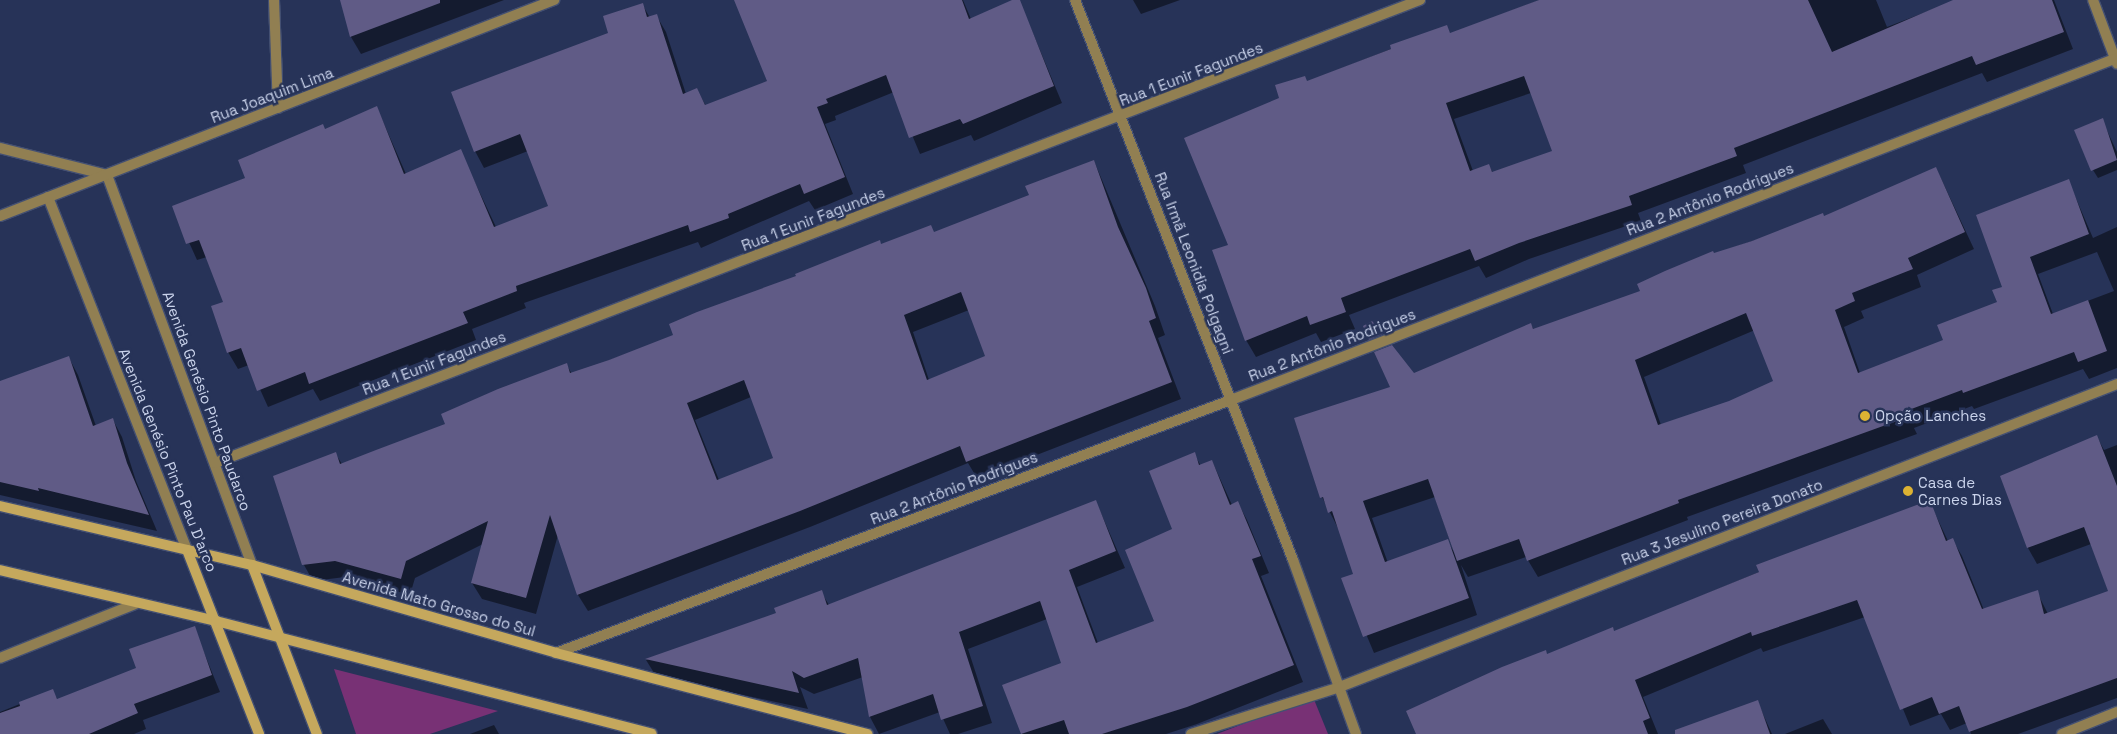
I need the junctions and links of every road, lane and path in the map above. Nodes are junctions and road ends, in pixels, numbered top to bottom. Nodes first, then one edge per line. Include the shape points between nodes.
1 (274, 0) edge
2 (554, 0) edge
3 (1075, 0) edge
4 (1420, 0) edge
5 (2093, 0) edge
6 (2116, 60) edge
7 (278, 108) junction
8 (1121, 117) junction
9 (0, 148) edge
10 (107, 175) junction
11 (48, 197) junction
12 (0, 216) edge
13 (2117, 384) edge
14 (1231, 400) junction
15 (215, 463) junction
16 (0, 506) edge
17 (187, 550) junction
18 (252, 565) junction
19 (0, 570) edge
20 (135, 604) junction
21 (216, 621) junction
22 (278, 638) junction
23 (556, 654) junction
24 (0, 658) edge
25 (1338, 688) junction
26 (2117, 712) edge
27 (259, 734) edge
28 (317, 734) edge
29 (652, 734) edge
30 (868, 734) edge
31 (1191, 734) edge
32 (1356, 734) edge
33 (2062, 734) edge

1 - 7 street
2 - 7 street, Rua Joaquim Lima
3 - 8 street, Rua Irmã Leonidia Polgagni
4 - 8 street, Rua 1 Eunir Fagundes
5 - 6 street
6 - 14 street, Rua 2 Antônio Rodrigues
7 - 10 street, Rua Joaquim Lima
8 - 14 street, Rua Irmã Leonidia Polgagni
8 - 15 street, Rua 1 Eunir Fagundes
9 - 10 street
10 - 11 street, Rua Joaquim Lima
10 - 15 street, Avenida Genésio Pinto Paudarco
11 - 12 street, Rua Joaquim Lima
11 - 17 street, Avenida Genésio Pinto Pau D'arco
13 - 25 street, Rua 3 Jesulino Pereira Donato
14 - 23 street, Rua 2 Antônio Rodrigues
14 - 25 street, Rua Irmã Leonidia Polgagni
15 - 18 street, Avenida Genésio Pinto Paudarco
16 - 17 main road, Avenida Mato Grosso do Sul
17 - 18 main road, Avenida Mato Grosso do Sul
17 - 21 main road, Avenida Genésio Pinto Pau D'arco
18 - 22 main road, Avenida Genésio Pinto Paudarco
18 - 23 main road, Avenida Mato Grosso do Sul
19 - 20 main road
20 - 21 main road
20 - 24 street
21 - 22 main road
21 - 27 main road, Avenida Genésio Pinto Pau D'arco
22 - 28 main road
22 - 29 main road
23 - 30 main road, Avenida Mato Grosso do Sul
25 - 31 street, Rua 3 Jesulino Pereira Donato
25 - 32 street, Rua Irmã Leonidia Polgagni
26 - 33 street

